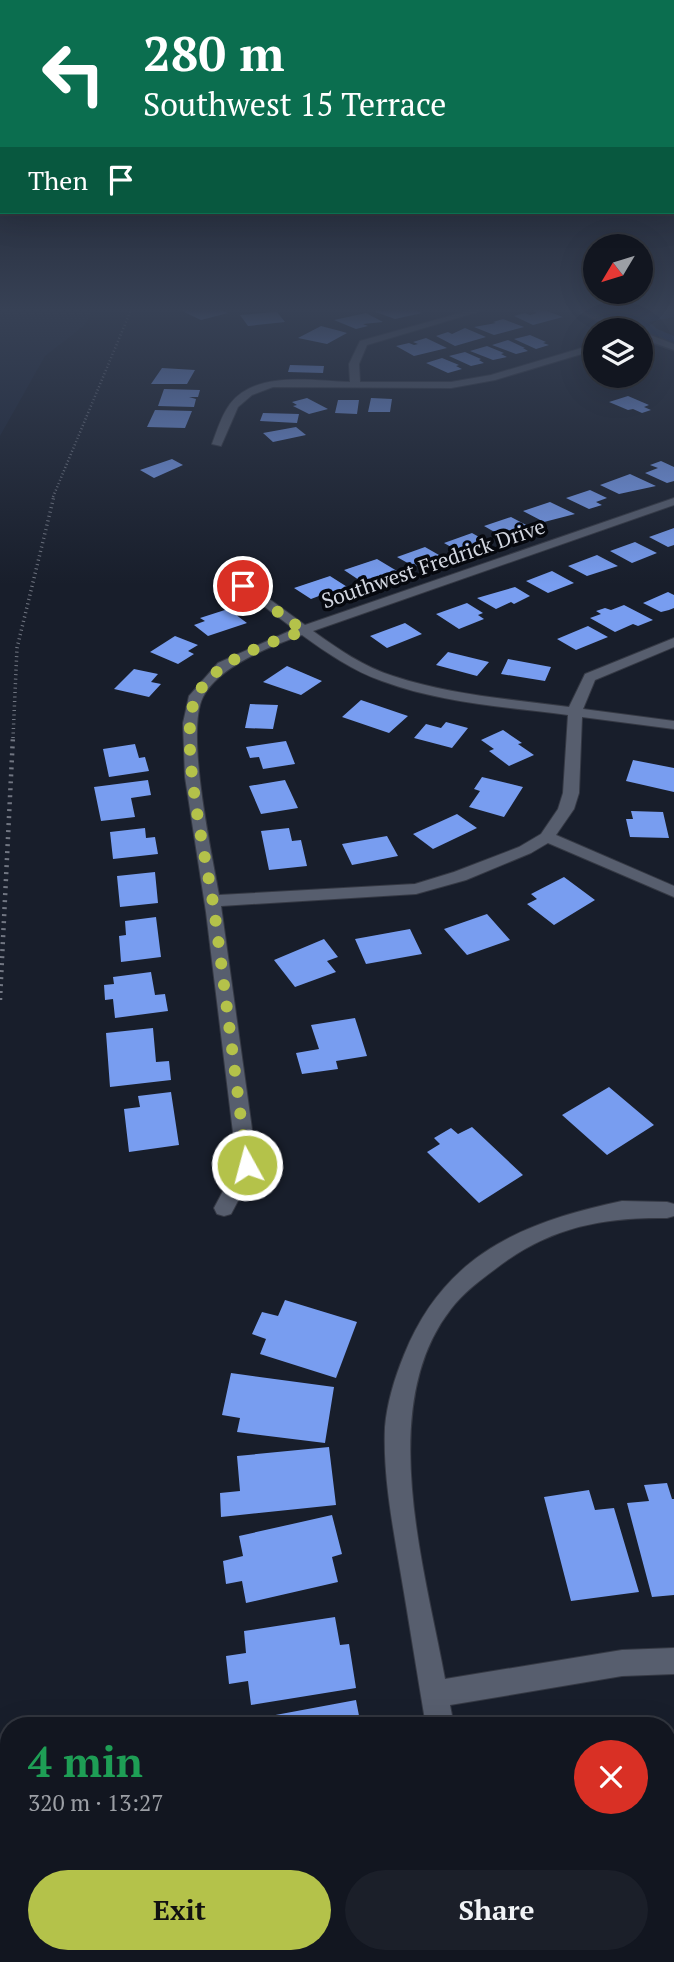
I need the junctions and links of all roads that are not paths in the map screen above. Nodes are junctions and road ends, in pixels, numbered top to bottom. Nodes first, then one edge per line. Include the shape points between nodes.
1 (237, 402) edge
2 (217, 444) dead end
3 (674, 501) edge
4 (243, 586) dead end
5 (304, 631) junction
6 (674, 642) edge
7 (575, 713) junction
8 (674, 725) edge
9 (547, 837) junction
10 (674, 892) edge
11 (212, 901) junction
12 (224, 1208) dead end
13 (667, 1210) dead end
14 (674, 1661) edge
15 (434, 1694) junction
16 (438, 1717) edge

1 - 2 street
3 - 5 street, Southwest Fredrick Drive
4 - 5 street
5 - 7 street via 358,666 422,689
5 - 11 street, Southwest Fredrick Drive via 223,666 196,695 190,723 192,777
6 - 7 street via 590,677
7 - 8 street
7 - 9 street via 571,793
9 - 10 street
9 - 11 street via 460,876 416,889
11 - 12 street, Southwest Fredrick Drive via 247,1165
13 - 15 street via 622,1209 533,1234 470,1276 443,1302 424,1332 407,1376 397,1425 400,1497
14 - 15 street via 622,1663
15 - 16 street

